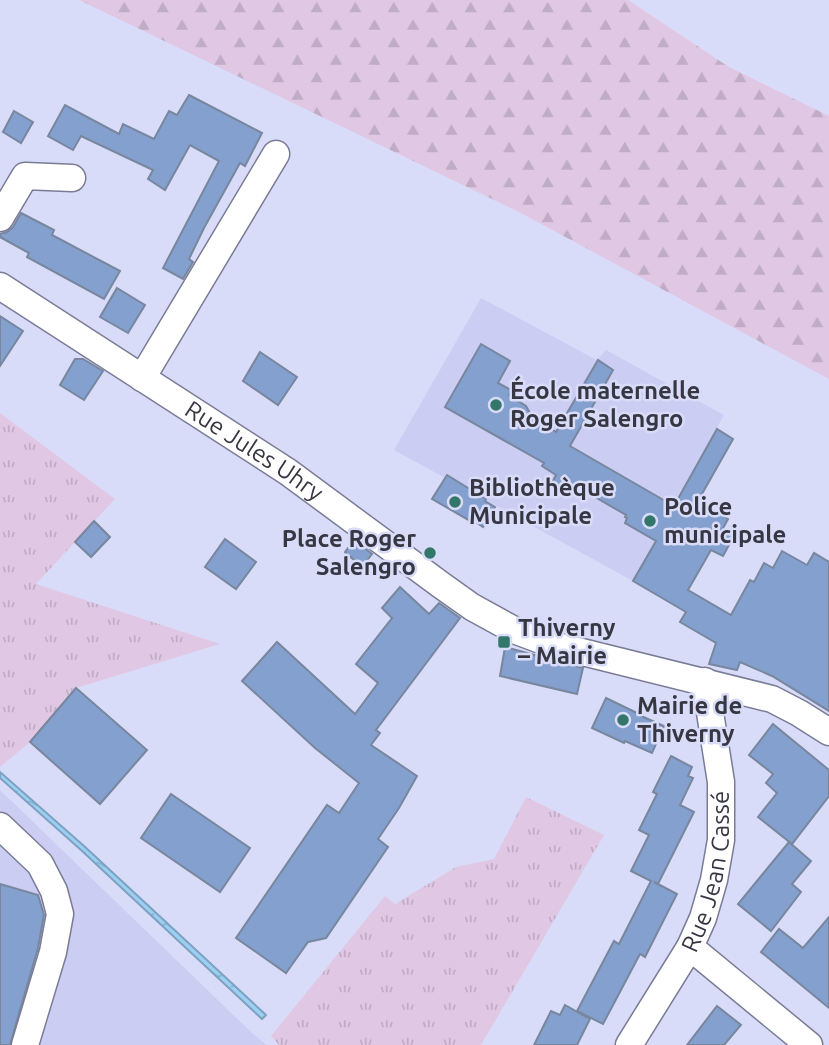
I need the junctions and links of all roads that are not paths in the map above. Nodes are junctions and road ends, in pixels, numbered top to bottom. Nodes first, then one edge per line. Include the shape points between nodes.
1 (276, 154) dead end
2 (72, 178) dead end
3 (0, 218) edge
4 (0, 286) edge
5 (142, 378) junction
6 (705, 681) junction
7 (829, 732) edge
8 (0, 826) edge
9 (690, 947) junction
10 (25, 1045) edge
11 (629, 1045) edge
12 (809, 1045) edge

1 - 5 street
2 - 3 street via 24,176
4 - 5 street, Rue Jules Uhry
5 - 6 street, Rue Jules Uhry via 307,485 501,624 554,645
6 - 7 street, Rue Jules Uhry via 772,699
6 - 9 street, Rue Jean Cassé via 721,782 721,840 703,918
8 - 10 street via 40,864 60,914
9 - 11 street, Rue Jean Cassé
9 - 12 street

